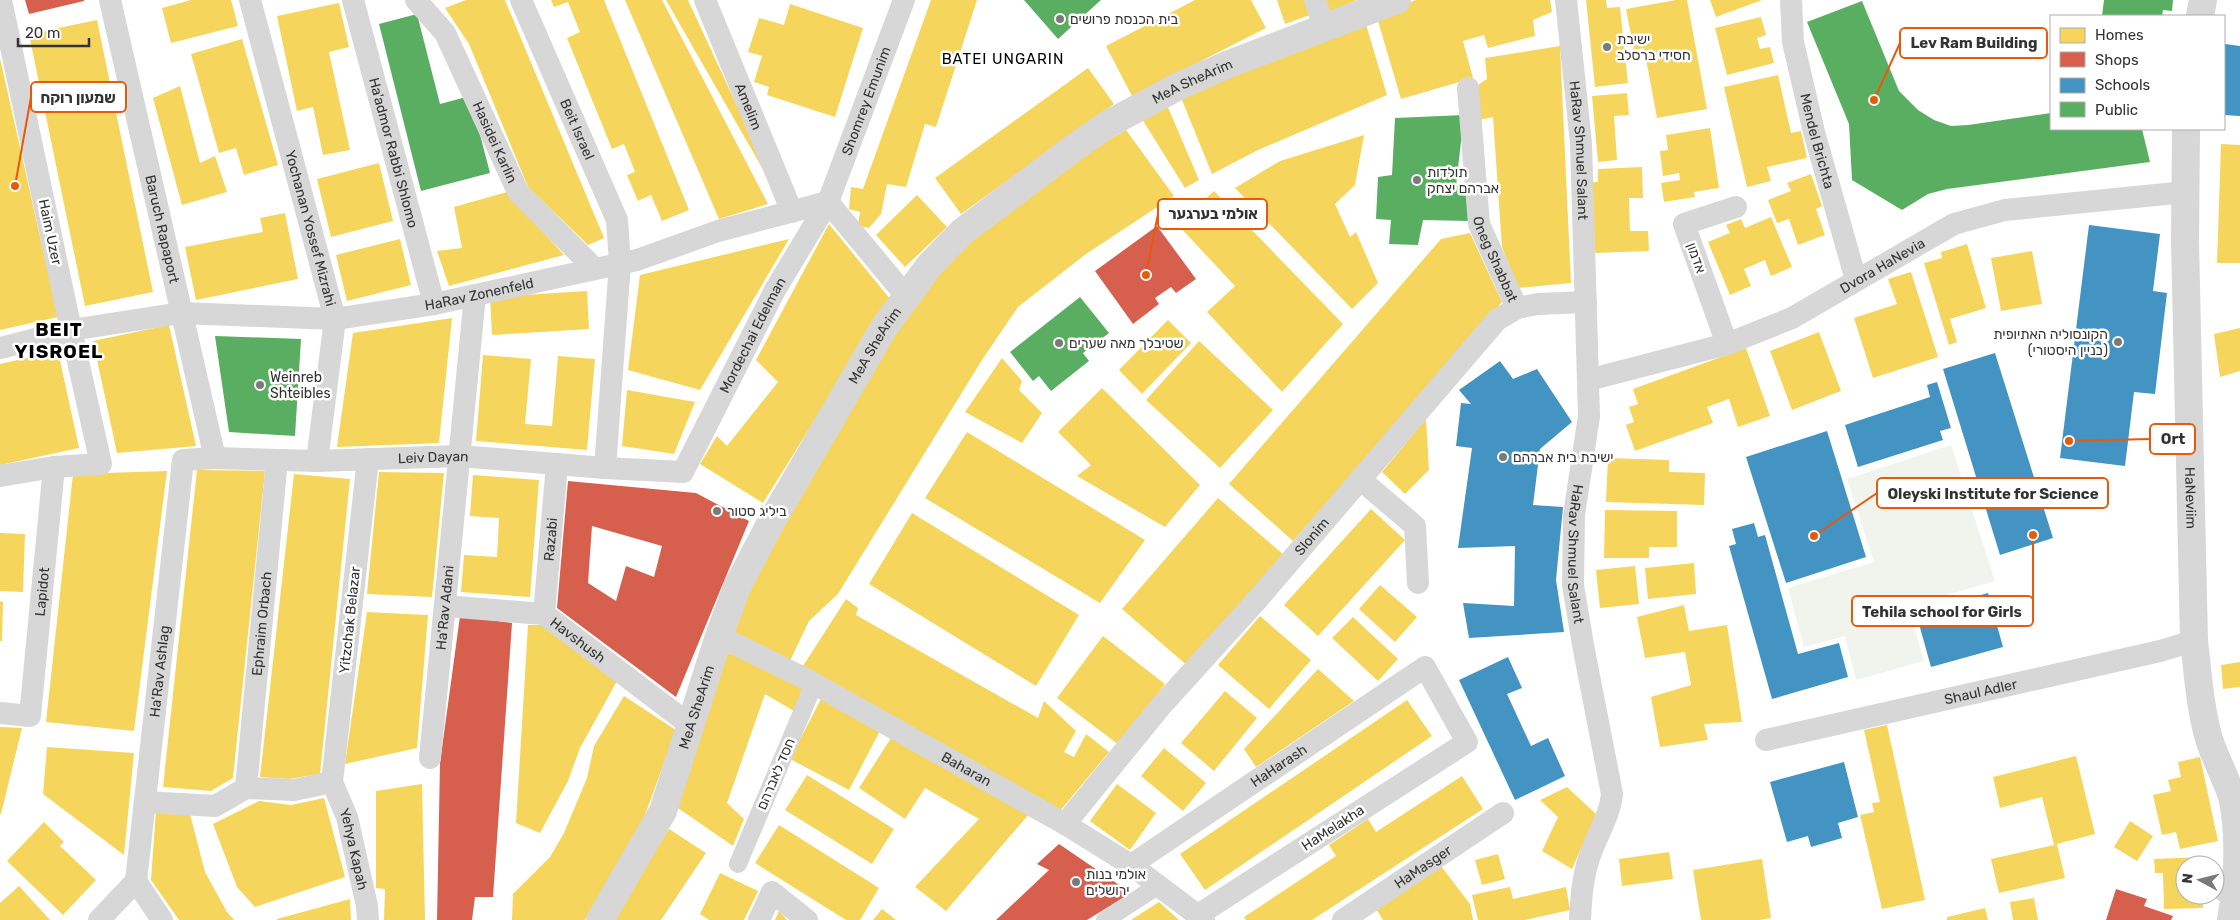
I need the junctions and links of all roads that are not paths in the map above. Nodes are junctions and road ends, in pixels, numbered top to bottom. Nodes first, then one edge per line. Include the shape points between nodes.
1 (1, 0) edge
2 (250, 0) edge
3 (353, 0) edge
4 (416, 0) edge
5 (521, 0) edge
6 (704, 0) edge
7 (904, 0) edge
8 (1315, 0) edge
9 (1397, 0) edge
10 (1566, 0) edge
11 (1791, 0) edge
12 (2203, 0) edge
13 (2212, 0) edge
14 (116, 2) edge
15 (2200, 15) edge
16 (2210, 15) edge
17 (1324, 28) junction
18 (1468, 88) dead end
19 (2186, 130) edge
20 (2195, 130) edge
21 (2186, 192) junction
22 (828, 202) junction
23 (1736, 207) dead end
24 (792, 212) junction
25 (620, 263) junction
26 (594, 268) junction
27 (1856, 280) junction
28 (475, 295) junction
29 (906, 296) junction
30 (1586, 302) junction
31 (434, 304) junction
32 (1517, 308) junction
33 (181, 313) junction
34 (335, 319) junction
35 (71, 330) junction
36 (1727, 344) junction
37 (0, 348) edge
38 (1588, 380) junction
39 (460, 456) junction
40 (215, 458) junction
41 (368, 459) junction
42 (183, 460) joint
43 (277, 460) junction
44 (317, 461) junction
45 (557, 464) junction
46 (54, 467) junction
47 (605, 468) junction
48 (683, 472) joint
49 (0, 476) edge
50 (1360, 479) junction
51 (1418, 583) dead end
52 (446, 606) junction
53 (544, 614) junction
54 (719, 636) junction
55 (2194, 641) junction
56 (814, 684) junction
57 (0, 713) edge
58 (690, 725) junction
59 (1766, 740) dead end
60 (1467, 742) joint
61 (430, 758) dead end
62 (332, 782) junction
63 (246, 788) junction
64 (2230, 789) edge
65 (145, 802) junction
66 (1504, 813) dead end
67 (1065, 824) junction
68 (738, 864) dead end
69 (1131, 865) junction
70 (136, 881) junction
71 (1159, 885) junction
72 (2234, 891) edge
73 (1201, 917) edge
74 (99, 920) edge
75 (162, 920) edge
76 (368, 920) edge
77 (600, 920) edge
78 (758, 920) edge
79 (807, 920) edge
80 (1105, 920) edge
81 (1343, 920) edge
82 (1580, 920) edge
83 (2212, 920) edge

1 - 35 street, Haim Uzer
2 - 34 street, Yochanan Yossef Mizrahi
3 - 31 street, Ha'admor Rabbi Shlomo
4 - 26 street, Hasidei Karlin via 444,33 518,192
5 - 25 street, Beit Israel via 617,220
6 - 24 street, Amelim
7 - 22 street, Shomrey Emunim
8 - 17 street
9 - 17 street, MeA SheArim
10 - 30 street, HaRav Shmuel Salant via 1581,143
11 - 27 street, Mendel Brichta via 1793,42 1814,132
12 - 15 street
13 - 16 street
14 - 33 street, Baruch Rapaport
17 - 29 street, MeA SheArim via 1188,82 1110,123 962,232
18 - 32 street, Oneg Shabbat via 1479,224
19 - 21 street, HaNeviim
20 - 21 street, HaNeviim
21 - 27 street, Dvora HaNevia via 2005,210 1981,216 1954,224
21 - 55 street, HaNeviim
22 - 24 street, HaRav Zonenfeld
22 - 29 street
22 - 48 street, Mordechai Edelman via 775,290
23 - 36 street, אדמון via 1684,224
24 - 25 street, HaRav Zonenfeld via 718,231
25 - 26 street, HaRav Zonenfeld
25 - 47 street
26 - 28 street, HaRav Zonenfeld
27 - 36 street, Dvora HaNevia via 1792,318
28 - 31 street, HaRav Zonenfeld
28 - 39 street, Ha'Rav Adani
29 - 54 street, MeA SheArim via 883,329 769,526 737,587
30 - 32 street, Slonim
30 - 38 street, HaRav Shmuel Salant
31 - 34 street, HaRav Zonenfeld
32 - 50 street, Slonim via 1497,320
33 - 34 street, HaRav Zonenfeld
33 - 35 street, HaRav Zonenfeld
33 - 40 street, Baruch Rapaport
34 - 44 street, Yochanan Yossef Mizrahi
35 - 37 street, HaRav Zonenfeld
35 - 46 street, Haim Uzer via 101,464
36 - 38 street, Dvora HaNevia
38 - 82 street, HaRav Shmuel Salant via 1589,416 1574,515 1573,585 1612,794 1610,810 1591,851 1584,878
39 - 41 street, Leiv Dayan
39 - 45 street, Leiv Dayan
39 - 52 street, Ha'Rav Adani
40 - 42 street, Leiv Dayan
40 - 43 street, Leiv Dayan
41 - 44 street, Leiv Dayan
41 - 62 street, Yitzchak Belazar
42 - 65 street, Ha'Rav Ashlag
43 - 44 street, Leiv Dayan
43 - 63 street, Ephraim Orbach
45 - 47 street, Leiv Dayan
45 - 53 street, Razabi
46 - 49 street
46 - 57 street, Lapidot via 30,716
47 - 48 street, Leiv Dayan
50 - 51 street via 1415,526
50 - 67 street, Slonim via 1162,706
52 - 53 street, Havshush
52 - 61 street, Ha'Rav Adani
53 - 58 street, Havshush
54 - 56 street, Baharan
54 - 58 street, MeA SheArim
55 - 59 street, Shaul Adler
55 - 64 street, HaNeviim via 2209,740
56 - 67 street, Baharan
56 - 68 street, חסד לאברהם
58 - 77 street, MeA SheArim via 663,811
60 - 69 street, HaHarash via 1425,668
60 - 73 street, HaMelakha
62 - 63 street via 294,790
62 - 76 street, Yehya Kapah via 347,817
63 - 65 street via 215,806
64 - 72 street, HaNeviim via 2224,830
65 - 70 street, Ha'Rav Ashlag
66 - 81 street, HaMasger
67 - 69 street, Baharan
69 - 71 street, Baharan
70 - 74 street
70 - 75 street
71 - 73 street, Baharan
71 - 80 street
72 - 83 street, HaNeviim
78 - 79 street via 772,892

